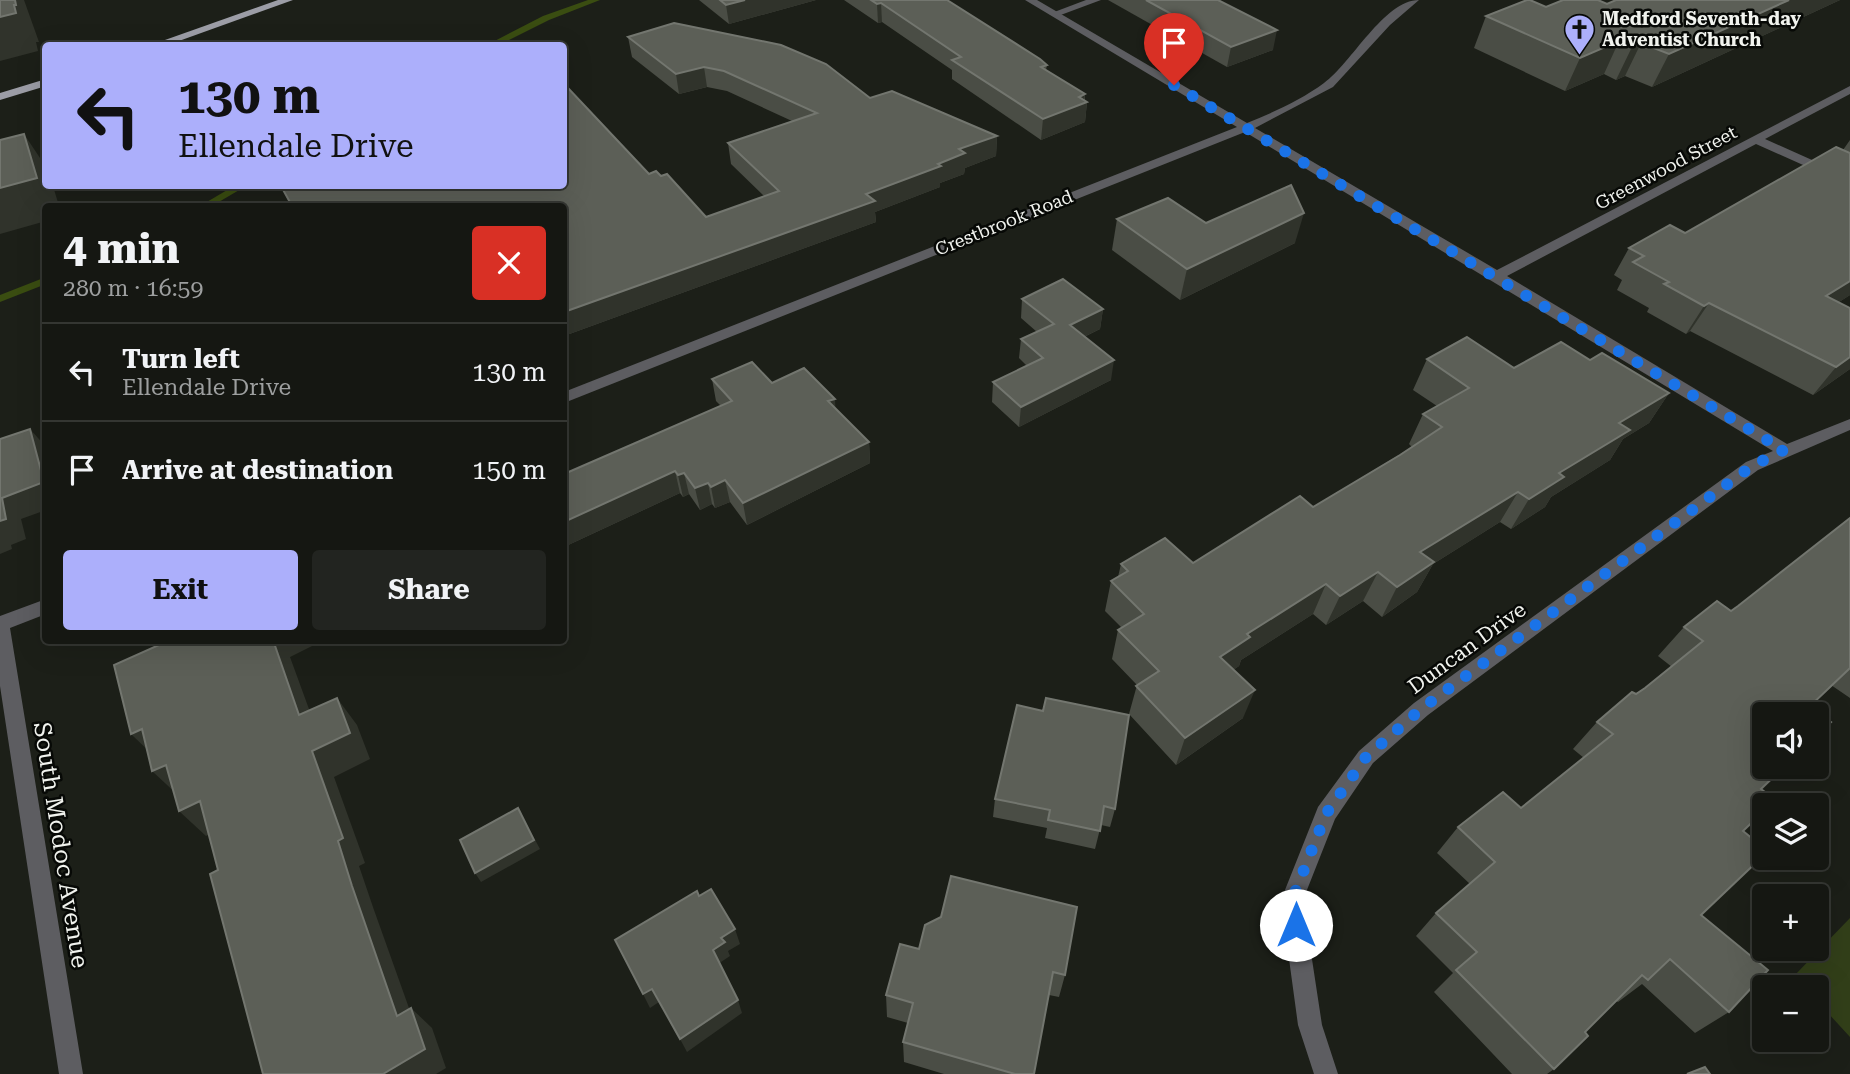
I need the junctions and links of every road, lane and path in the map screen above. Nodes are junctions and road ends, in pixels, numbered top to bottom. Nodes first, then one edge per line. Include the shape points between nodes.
1 (288, 0) edge
2 (1030, 0) edge
3 (1097, 0) edge
4 (1414, 0) edge
5 (1054, 14) junction
6 (165, 42) edge
7 (42, 83) edge
8 (1850, 89) edge
9 (0, 97) edge
10 (1245, 127) junction
11 (1757, 140) junction
12 (1850, 182) edge
13 (1497, 276) junction
14 (567, 397) edge
15 (1850, 424) edge
16 (1784, 450) junction
17 (42, 608) edge
18 (0, 624) edge
19 (71, 1074) edge
20 (1326, 1074) edge

1 - 6 main road
2 - 5 street
3 - 5 street
4 - 10 street, Crestbrook Road via 1329,85
5 - 10 street
7 - 9 main road
8 - 11 street, Greenwood Street
10 - 13 street
10 - 14 street, Crestbrook Road
11 - 12 street
11 - 13 street, Greenwood Street
13 - 16 street
15 - 16 street, Duncan Drive
16 - 20 street, Duncan Drive via 1752,466 1421,709 1366,757 1326,814 1292,900 1310,1026
17 - 18 street
18 - 19 street, South Modoc Avenue

